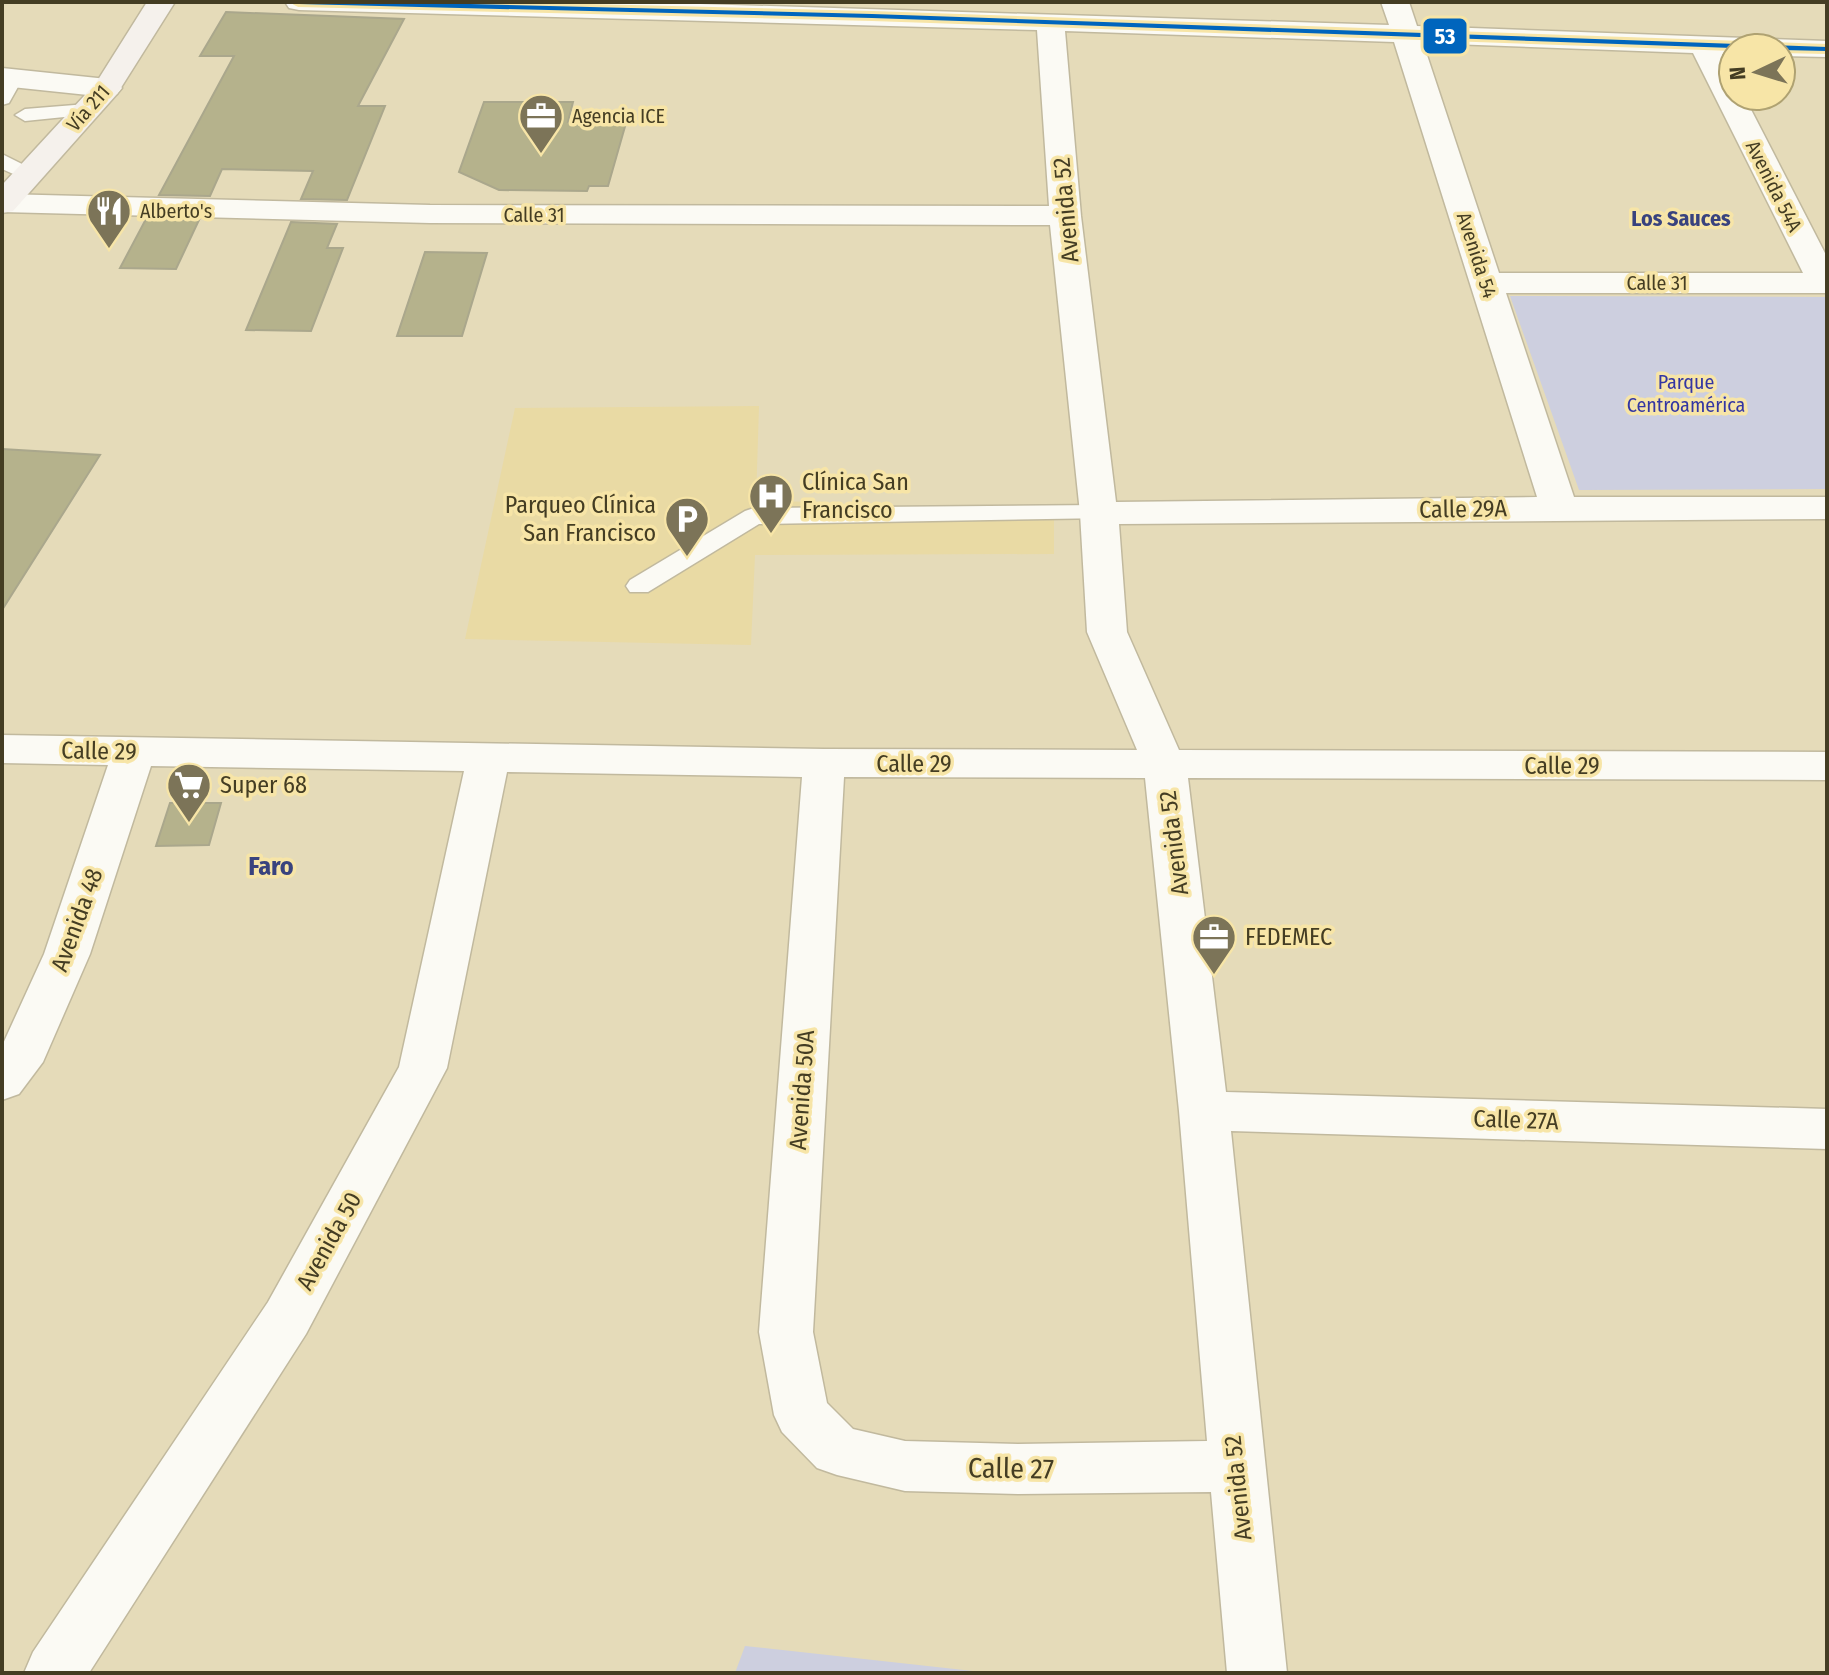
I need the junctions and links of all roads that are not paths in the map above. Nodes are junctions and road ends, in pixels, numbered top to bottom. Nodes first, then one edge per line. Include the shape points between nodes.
1 (161, 2) edge
2 (299, 2) edge
3 (1395, 2) edge
4 (872, 9) edge
5 (1051, 24) junction
6 (1403, 36) junction
7 (1703, 45) junction
8 (1827, 49) edge
9 (6, 85) edge
10 (97, 99) junction
11 (25, 115) dead end
12 (2, 160) edge
13 (29, 175) junction
14 (2, 204) edge
15 (1065, 216) junction
16 (1486, 283) junction
17 (1825, 283) edge
18 (1559, 508) junction
19 (1827, 508) edge
20 (1099, 513) junction
21 (639, 586) dead end
22 (2, 749) edge
23 (134, 752) junction
24 (488, 760) junction
25 (824, 763) junction
26 (1165, 766) junction
27 (1827, 766) edge
28 (2, 1081) edge
29 (1204, 1111) junction
30 (1827, 1129) edge
31 (802, 1415) joint
32 (1236, 1466) junction
33 (54, 1673) edge
34 (1257, 1673) edge

1 - 10 main road, Vía 211
2 - 4 street
3 - 6 street, Avenida 54
4 - 5 street
5 - 6 street
5 - 15 street, Avenida 52
6 - 7 street
6 - 16 street, Avenida 54
7 - 8 street
7 - 17 street, Avenida 54A
9 - 10 street
10 - 11 lane
10 - 13 main road, Vía 211
12 - 13 lane
13 - 14 main road, Vía 211
14 - 15 street, Calle 31 via 430,214
15 - 20 street, Avenida 52
16 - 17 street, Calle 31
16 - 18 street, Avenida 54
18 - 19 street, Calle 29A
18 - 20 street, Calle 29A
20 - 21 lane via 754,516
20 - 26 street, Avenida 52 via 1107,632
22 - 23 street, Calle 29
23 - 24 street, Calle 29
23 - 28 street, Avenida 48 via 67,954 19,1062
24 - 25 street, Calle 29
24 - 33 street, Avenida 50 via 423,1068 287,1318
25 - 26 street, Calle 29
25 - 31 street, Avenida 50A via 786,1332
26 - 27 street, Calle 29
26 - 29 street, Avenida 52
29 - 30 street, Calle 27A
29 - 32 street, Avenida 52
31 - 32 street, Calle 27 via 837,1450 905,1466
32 - 34 street, Avenida 52

